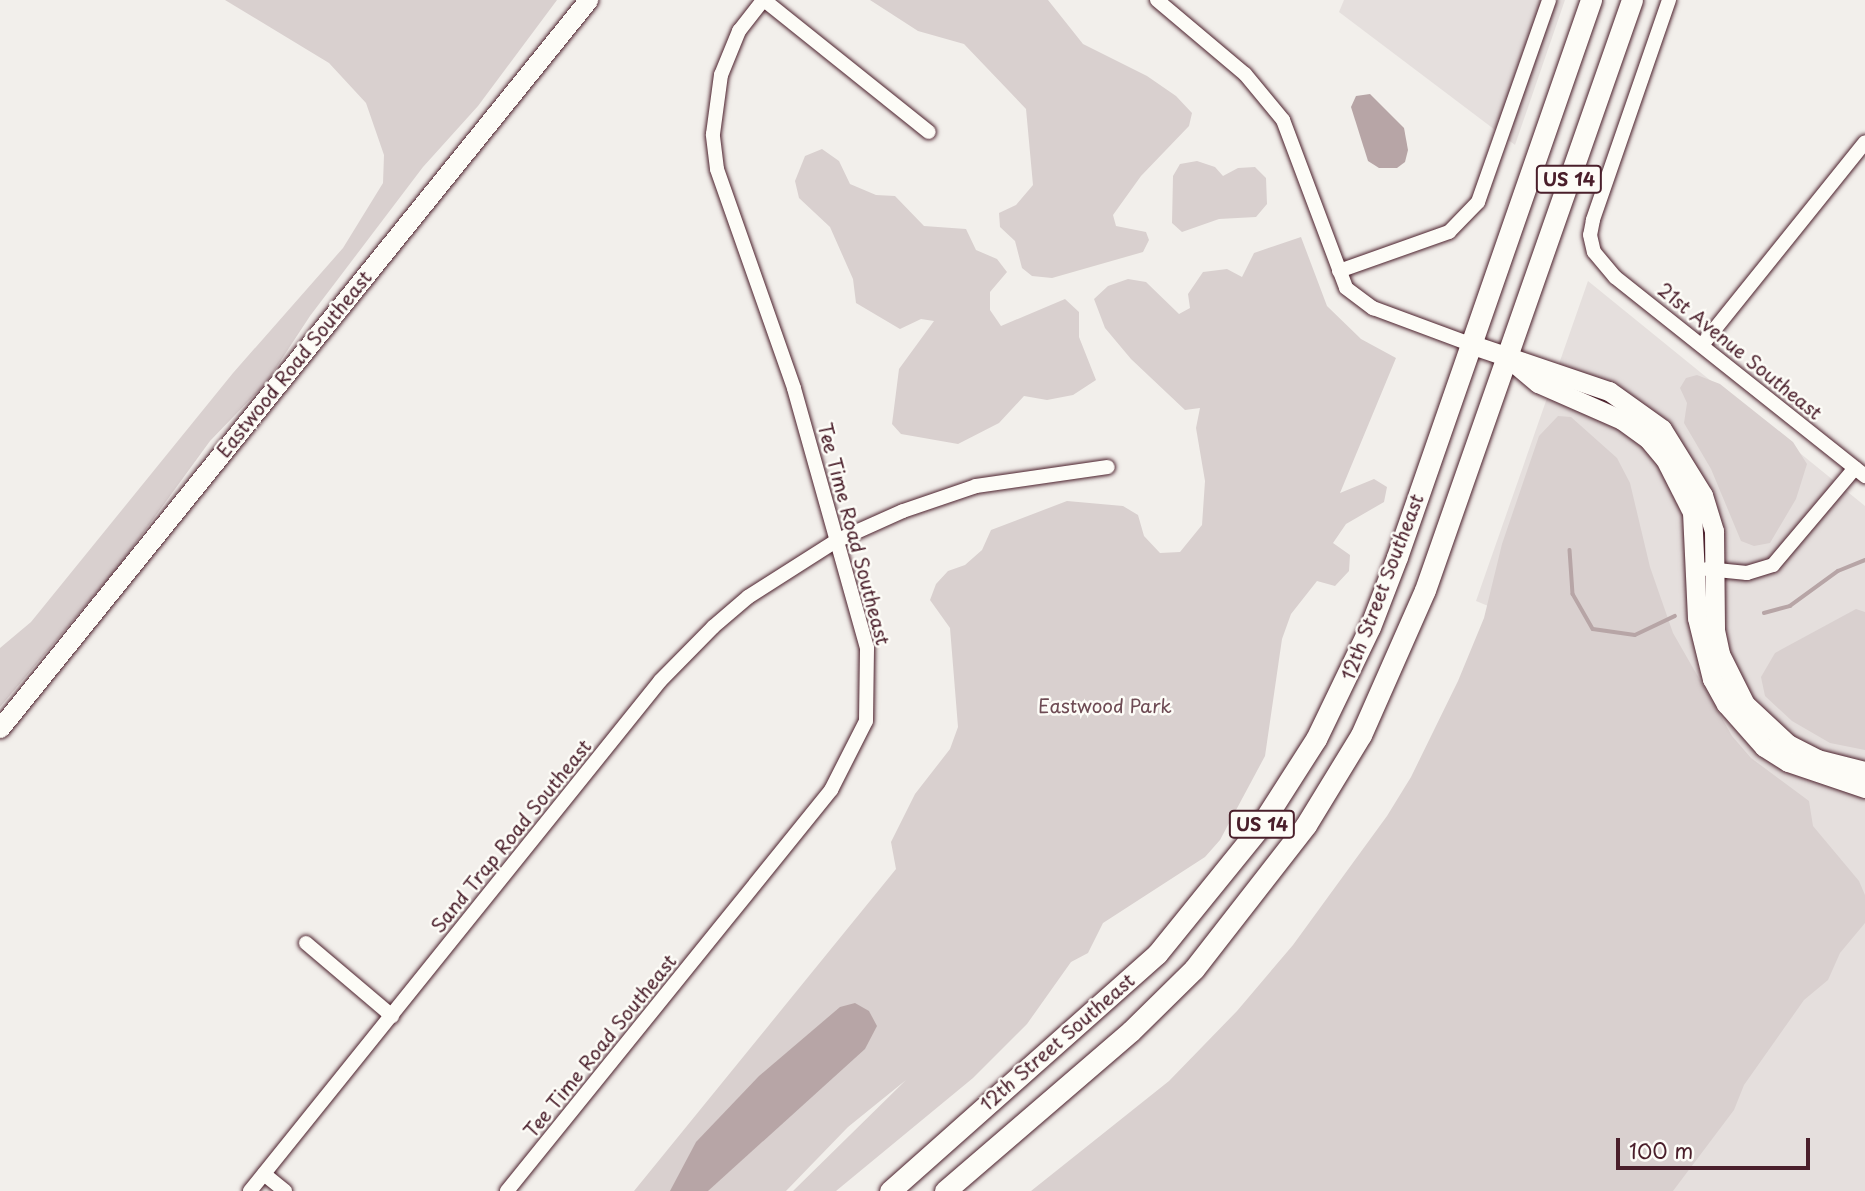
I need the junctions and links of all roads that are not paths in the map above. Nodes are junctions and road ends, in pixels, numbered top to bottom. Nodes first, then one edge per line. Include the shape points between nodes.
1 (588, 0) edge
2 (764, 0) edge
3 (1157, 0) edge
4 (1549, 0) edge
5 (1591, 0) edge
6 (1632, 0) edge
7 (1669, 0) edge
8 (929, 132) dead end
9 (1865, 142) edge
10 (1339, 271) junction
11 (1470, 344) junction
12 (1702, 345) junction
13 (1507, 358) junction
14 (1108, 467) dead end
15 (1860, 472) edge
16 (836, 541) junction
17 (1705, 569) junction
18 (0, 728) edge
19 (1865, 771) edge
20 (1865, 788) edge
21 (306, 943) dead end
22 (392, 1016) junction
23 (264, 1174) junction
24 (250, 1191) edge
25 (285, 1191) edge
26 (507, 1191) edge
27 (890, 1191) edge
28 (945, 1191) edge

1 - 18 street, Eastwood Road Southeast
2 - 8 street
2 - 16 street, Tee Time Road Southeast via 739,31 721,75 713,134 717,169 782,351
3 - 10 street via 1245,74 1283,120
4 - 10 street via 1488,181 1465,219 1431,241
5 - 11 main road, 12th Street Southeast / US 14
6 - 13 main road, 12th Street Southeast / US 14
7 - 12 street, 21st Avenue Southeast via 1592,220 1594,252 1615,276
9 - 12 street
10 - 11 street via 1346,288 1360,301
11 - 13 street
11 - 27 main road, 12th Street Southeast / US 14 via 1370,627 1316,739 1259,828 1197,909 1147,964
12 - 15 street, 21st Avenue Southeast
13 - 17 street via 1538,383 1594,406 1648,439 1665,458 1692,513
13 - 28 main road, 12th Street Southeast / US 14 via 1403,647 1361,735 1306,825 1222,937 1163,1000
14 - 16 street, Sand Trap Road Southeast via 976,486
15 - 17 street via 1773,565 1747,573
16 - 22 street, Sand Trap Road Southeast via 748,597 660,681
16 - 26 street, Tee Time Road Southeast via 867,648 869,699 859,741 831,790
17 - 19 street via 1717,642 1745,704 1788,744 1817,759
17 - 20 street via 1697,618 1704,652 1726,704 1764,747 1788,762
21 - 22 street
22 - 23 street, Sand Trap Road Southeast
23 - 24 street, Sand Trap Road Southeast
23 - 25 street

